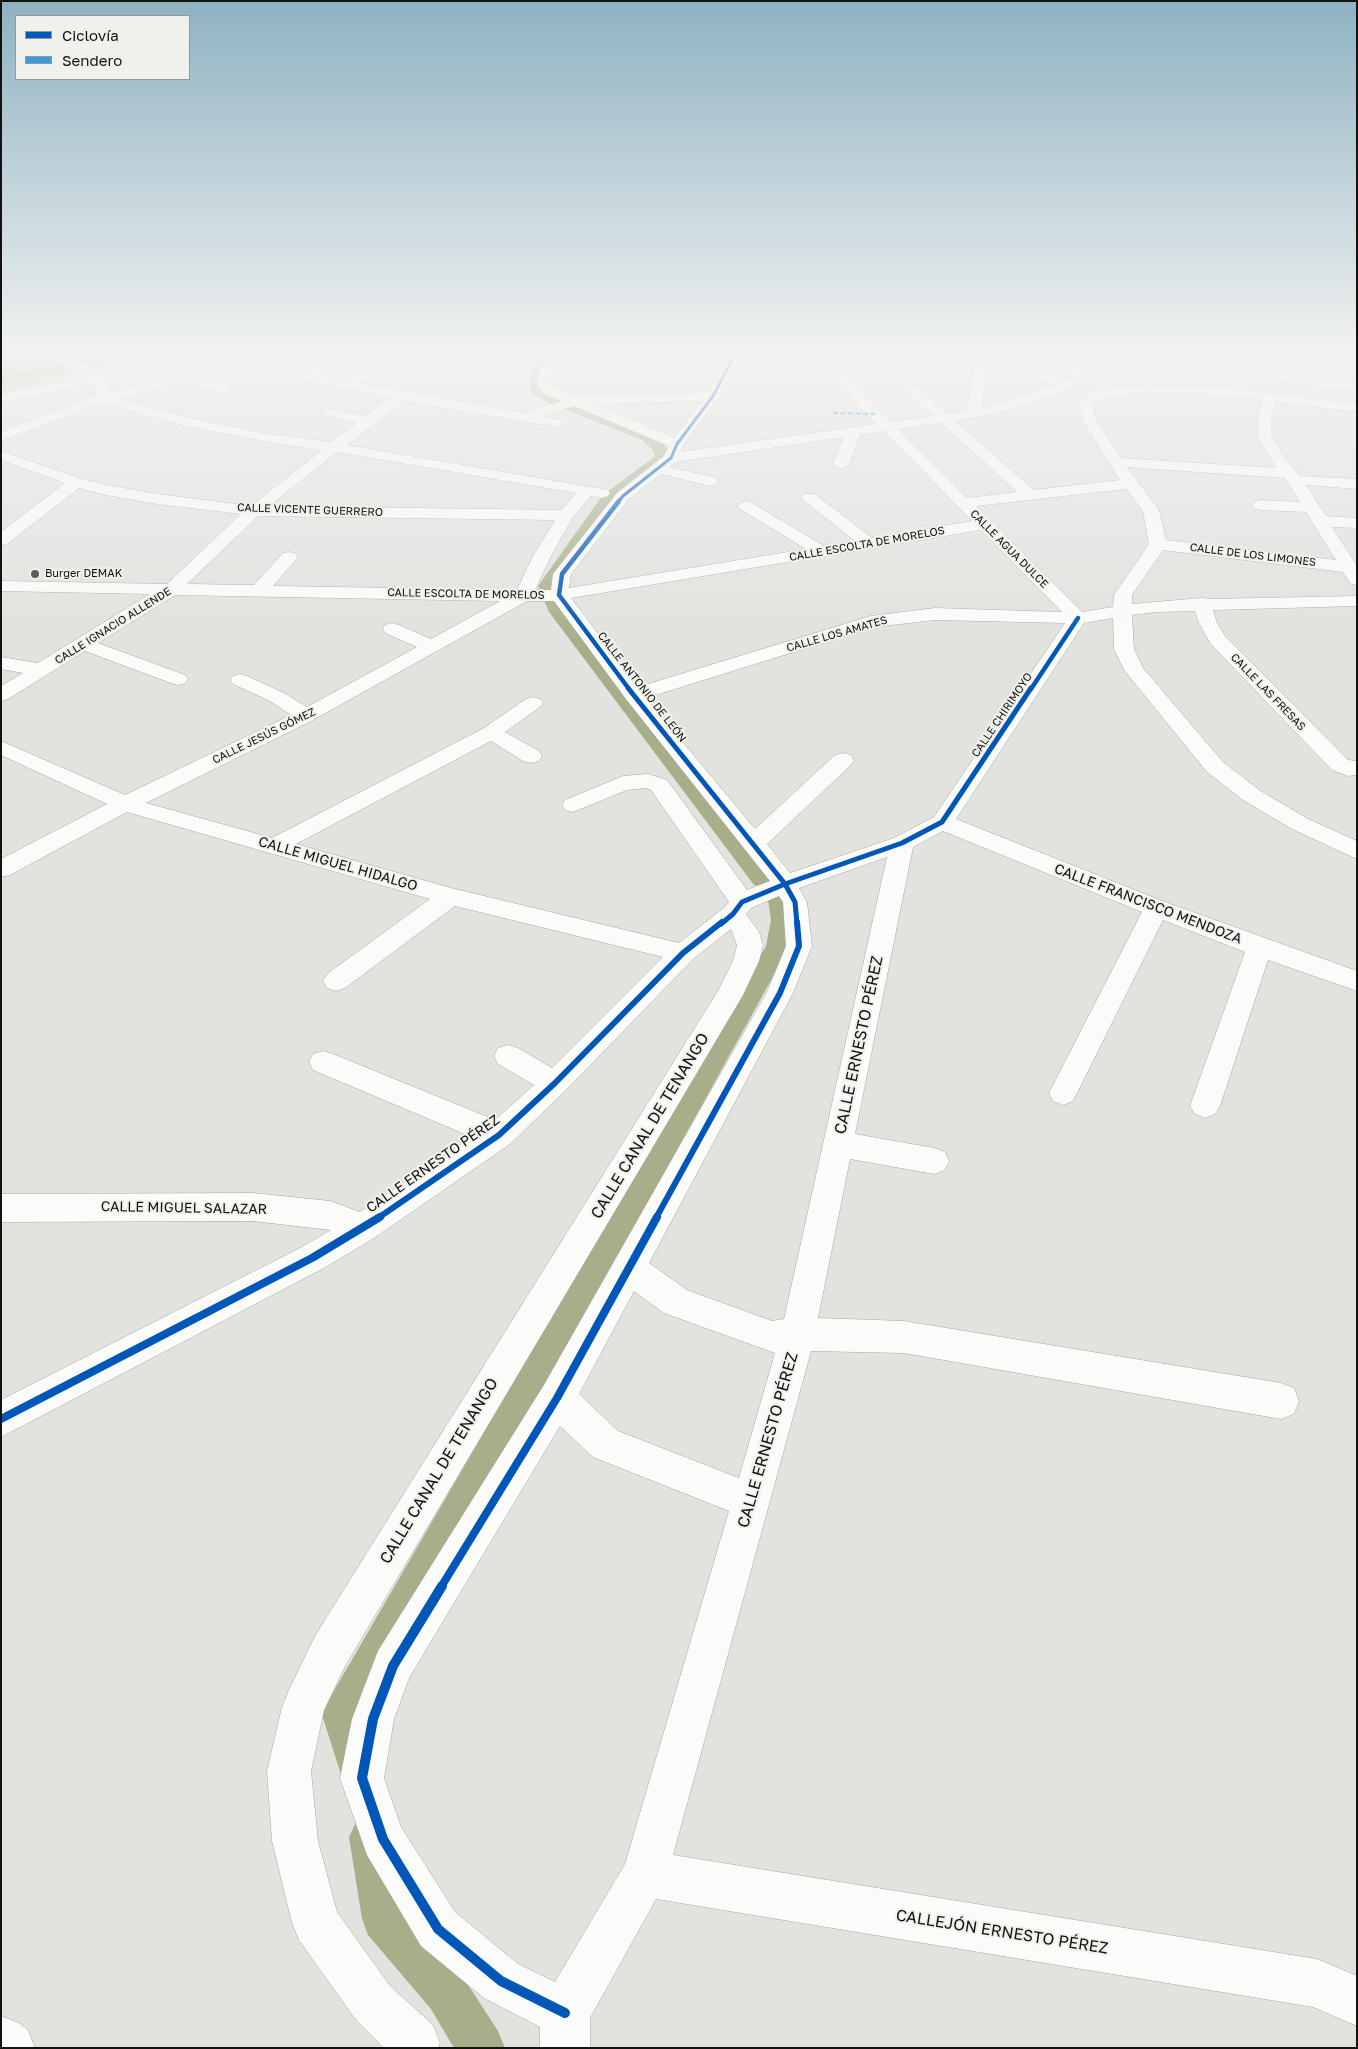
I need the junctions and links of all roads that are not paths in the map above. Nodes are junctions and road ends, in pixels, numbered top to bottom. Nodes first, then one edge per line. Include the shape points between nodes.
1 (334, 447) edge
2 (338, 448) edge
3 (651, 448) edge
4 (676, 448) edge
5 (738, 448) edge
6 (848, 448) edge
7 (910, 448) edge
8 (977, 448) edge
9 (1108, 448) edge
10 (1271, 448) edge
11 (1, 455) edge
12 (669, 457) junction
13 (1117, 462) junction
14 (841, 464) dead end
15 (1293, 477) junction
16 (710, 481) dead end
17 (76, 482) junction
18 (1130, 484) junction
19 (1357, 484) edge
20 (590, 491) junction
21 (1030, 495) junction
22 (618, 496) junction
23 (809, 497) dead end
24 (963, 503) junction
25 (1260, 504) dead end
26 (746, 506) dead end
27 (254, 511) junction
28 (1316, 514) junction
29 (566, 515) junction
30 (1357, 523) edge
31 (985, 524) junction
32 (1, 540) edge
33 (870, 544) junction
34 (1158, 544) junction
35 (823, 552) junction
36 (289, 556) dead end
37 (1353, 573) edge
38 (1, 586) edge
39 (174, 588) junction
40 (260, 590) junction
41 (541, 596) junction
42 (1357, 602) edge
43 (1202, 603) junction
44 (1122, 610) junction
45 (1078, 618) junction
46 (392, 629) dead end
47 (84, 644) junction
48 (432, 647) junction
49 (1, 663) edge
50 (43, 670) junction
51 (178, 679) dead end
52 (240, 680) dead end
53 (1, 695) edge
54 (633, 695) junction
55 (533, 703) dead end
56 (306, 716) junction
57 (491, 732) junction
58 (1, 748) edge
59 (531, 756) dead end
60 (843, 760) dead end
61 (1353, 768) edge
62 (125, 804) junction
63 (573, 805) dead end
64 (942, 822) junction
65 (754, 843) junction
66 (902, 843) junction
67 (275, 846) junction
68 (1357, 851) edge
69 (1, 869) edge
70 (451, 896) junction
71 (757, 897) junction
72 (1156, 908) junction
73 (1259, 947) junction
74 (683, 953) junction
75 (336, 981) dead end
76 (1357, 981) edge
77 (508, 1056) dead end
78 (322, 1062) dead end
79 (555, 1083) junction
80 (1063, 1093) dead end
81 (1205, 1106) dead end
82 (499, 1135) junction
83 (838, 1144) junction
84 (934, 1161) dead end
85 (1, 1208) edge
86 (363, 1228) junction
87 (629, 1268) junction
88 (798, 1334) junction
89 (558, 1398) junction
90 (1281, 1401) dead end
91 (1, 1419) edge
92 (750, 1501) junction
93 (645, 1874) junction
94 (1357, 2002) edge
95 (565, 2030) edge
96 (1, 2041) edge
97 (415, 2043) dead end
98 (10, 2048) edge

1 - 27 street, CALLE IGNACIO ALLENDE
2 - 20 street
3 - 12 street
4 - 12 street
5 - 12 street
6 - 14 street
7 - 24 street, CALLE AGUA DULCE
8 - 21 street
9 - 13 street
10 - 15 street
11 - 17 street, CALLE VICENTE GUERRERO
12 - 16 street
12 - 22 street
13 - 15 street
13 - 18 street
15 - 19 street
15 - 28 street
17 - 27 street, CALLE VICENTE GUERRERO via 148,498
17 - 32 street
18 - 21 street
18 - 34 street via 1151,510
20 - 22 street
20 - 29 street
21 - 24 street
22 - 41 street via 562,574
23 - 33 street
24 - 31 street, CALLE AGUA DULCE
25 - 28 street
26 - 35 street
27 - 29 street, CALLE VICENTE GUERRERO
27 - 39 street, CALLE IGNACIO ALLENDE
28 - 30 street
28 - 37 street
29 - 41 street via 542,556
31 - 33 street, CALLE ESCOLTA DE MORELOS
31 - 45 street, CALLE AGUA DULCE
33 - 35 street, CALLE ESCOLTA DE MORELOS
34 - 37 street, CALLE DE LOS LIMONES
34 - 44 street via 1123,595
35 - 41 street, CALLE ESCOLTA DE MORELOS
36 - 40 street
38 - 39 street, CALLE ESCOLTA DE MORELOS
39 - 40 street, CALLE ESCOLTA DE MORELOS
39 - 47 street, CALLE IGNACIO ALLENDE
40 - 41 street, CALLE ESCOLTA DE MORELOS
41 - 48 street, CALLE JESÚS GÓMEZ
41 - 54 street, CALLE ANTONIO DE LEÓN
42 - 43 street
43 - 44 street
43 - 61 street, CALLE LAS FRESAS via 1217,639 1340,765
44 - 45 street
44 - 68 street via 1124,648 1134,670 1215,767 1250,795 1300,824
45 - 54 street, CALLE LOS AMATES via 935,614 871,622
45 - 64 street, CALLE CHIRIMOYO
46 - 48 street
47 - 50 street, CALLE IGNACIO ALLENDE
47 - 51 street
48 - 56 street, CALLE JESÚS GÓMEZ
49 - 50 street
50 - 53 street, CALLE IGNACIO ALLENDE
52 - 56 street via 277,697
54 - 65 street, CALLE ANTONIO DE LEÓN
55 - 57 street
56 - 62 street, CALLE JESÚS GÓMEZ
57 - 59 street
57 - 67 street
58 - 62 street, CALLE MIGUEL HIDALGO
60 - 65 street
62 - 67 street, CALLE MIGUEL HIDALGO
62 - 69 street, CALLE JESÚS GÓMEZ
63 - 71 street via 623,783 648,781 659,785
64 - 66 street, CALLE ERNESTO PÉREZ
64 - 72 street, CALLE FRANCISCO MENDOZA
65 - 71 street, CALLE ANTONIO DE LEÓN
66 - 71 street, CALLE ERNESTO PÉREZ
66 - 83 street, CALLE ERNESTO PÉREZ
67 - 70 street, CALLE MIGUEL HIDALGO
70 - 74 street, CALLE MIGUEL HIDALGO
70 - 75 street
71 - 74 street, CALLE ERNESTO PÉREZ
71 - 87 street via 795,902 799,946 780,993
71 - 97 street, CALLE CANAL DE TENANGO via 746,932 750,946 746,962 730,995 340,1634 303,1708 289,1771 295,1842 316,1923 373,2003
72 - 73 street, CALLE FRANCISCO MENDOZA
72 - 80 street
73 - 76 street, CALLE FRANCISCO MENDOZA
73 - 81 street
74 - 79 street, CALLE ERNESTO PÉREZ
77 - 79 street
78 - 82 street
79 - 82 street, CALLE ERNESTO PÉREZ
82 - 86 street, CALLE ERNESTO PÉREZ
83 - 84 street
83 - 88 street, CALLE ERNESTO PÉREZ
85 - 86 street, CALLE MIGUEL SALAZAR via 253,1207 330,1215
86 - 91 street, CALLE ERNESTO PÉREZ via 312,1258
87 - 88 street via 676,1302 772,1337
87 - 89 street
88 - 90 street via 904,1337
88 - 92 street, CALLE ERNESTO PÉREZ
89 - 92 street via 606,1444
89 - 95 street via 393,1666 373,1719 362,1778 383,1839 438,1929
92 - 93 street, CALLE ERNESTO PÉREZ
93 - 94 street, CALLEJÓN ERNESTO PÉREZ via 1317,1983
93 - 95 street, CALLE ERNESTO PÉREZ
96 - 98 street

